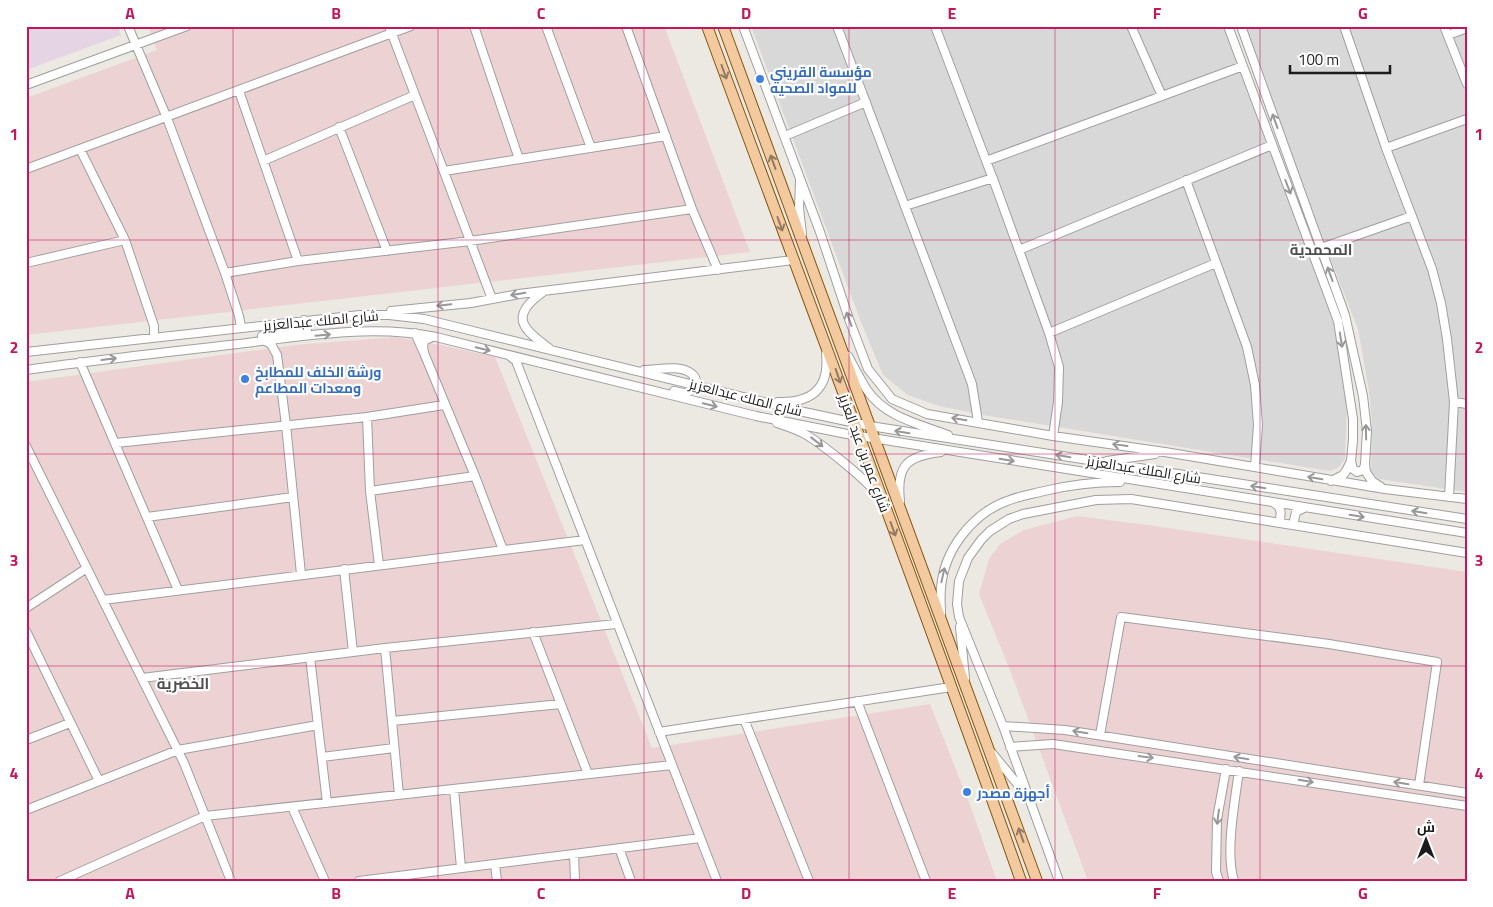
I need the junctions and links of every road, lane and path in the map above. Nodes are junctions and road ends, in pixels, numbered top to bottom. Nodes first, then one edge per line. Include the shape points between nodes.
1 (128, 26) edge
2 (187, 26) edge
3 (412, 26) edge
4 (474, 26) edge
5 (546, 26) edge
6 (626, 26) edge
7 (707, 26) edge
8 (723, 26) edge
9 (743, 26) edge
10 (838, 26) edge
11 (935, 26) edge
12 (1131, 26) edge
13 (1228, 26) edge
14 (1242, 26) edge
15 (1344, 26) edge
16 (1444, 26) edge
17 (1467, 28) edge
18 (390, 30) edge
19 (1448, 35) junction
20 (135, 45) junction
21 (1243, 66) junction
22 (1467, 84) edge
23 (26, 85) edge
24 (239, 91) junction
25 (415, 94) junction
26 (1162, 96) junction
27 (866, 102) junction
28 (167, 118) junction
29 (1467, 119) edge
30 (339, 127) junction
31 (666, 136) junction
32 (784, 136) junction
33 (1272, 145) junction
34 (591, 148) junction
35 (1386, 148) junction
36 (80, 149) junction
37 (519, 159) junction
38 (263, 160) junction
39 (986, 161) junction
40 (26, 169) edge
41 (444, 171) junction
42 (800, 177) junction
43 (993, 178) junction
44 (1186, 180) junction
45 (905, 206) junction
46 (692, 209) junction
47 (1412, 216) junction
48 (124, 240) junction
49 (470, 241) junction
50 (804, 246) junction
51 (1320, 248) junction
52 (1019, 250) junction
53 (387, 251) junction
54 (793, 260) junction
55 (298, 261) junction
56 (26, 263) edge
57 (1216, 263) junction
58 (718, 270) junction
59 (225, 273) junction
60 (544, 291) junction
61 (492, 299) junction
62 (360, 314) junction
63 (304, 320) junction
64 (240, 327) junction
65 (1049, 332) junction
66 (415, 333) junction
67 (836, 335) junction
68 (154, 337) junction
69 (436, 337) junction
70 (263, 341) junction
71 (824, 342) junction
72 (222, 346) junction
73 (553, 350) junction
74 (26, 352) edge
75 (424, 353) junction
76 (509, 356) junction
77 (80, 362) junction
78 (542, 364) junction
79 (26, 370) edge
80 (586, 375) junction
81 (523, 380) junction
82 (695, 385) junction
83 (765, 402) junction
84 (1454, 402) junction
85 (1467, 404) edge
86 (444, 405) junction
87 (756, 416) junction
88 (367, 417) junction
89 (978, 422) junction
90 (854, 423) junction
91 (286, 425) junction
92 (870, 426) junction
93 (859, 436) junction
94 (1053, 436) junction
95 (874, 438) junction
96 (959, 440) junction
97 (116, 443) junction
98 (27, 448) edge
99 (950, 451) junction
100 (1164, 452) junction
101 (1351, 461) junction
102 (1100, 462) junction
103 (1365, 464) junction
104 (1255, 467) junction
105 (475, 476) junction
106 (1331, 481) junction
107 (1143, 482) junction
108 (1384, 489) junction
109 (370, 491) junction
110 (292, 496) junction
111 (1449, 497) junction
112 (1467, 500) edge
113 (883, 503) junction
114 (1274, 503) junction
115 (1306, 508) junction
116 (902, 512) junction
117 (147, 517) junction
118 (1467, 519) edge
119 (1279, 523) junction
120 (1293, 525) junction
121 (1467, 533) edge
122 (585, 540) junction
123 (503, 550) junction
124 (1467, 553) edge
125 (379, 565) junction
126 (87, 568) junction
127 (344, 569) junction
128 (301, 574) junction
129 (178, 590) junction
130 (103, 600) junction
131 (26, 608) edge
132 (959, 618) junction
133 (616, 624) junction
134 (942, 624) junction
135 (26, 631) edge
136 (533, 632) junction
137 (385, 648) junction
138 (354, 652) junction
139 (310, 657) junction
140 (142, 678) junction
141 (951, 687) junction
142 (966, 687) junction
143 (858, 701) junction
144 (561, 704) junction
145 (744, 719) junction
146 (392, 721) junction
147 (70, 723) junction
148 (318, 725) junction
149 (1003, 726) junction
150 (982, 730) junction
151 (659, 732) junction
152 (1100, 735) junction
153 (26, 740) edge
154 (1010, 747) junction
155 (394, 748) junction
156 (178, 750) junction
157 (989, 750) junction
158 (322, 757) junction
159 (672, 765) junction
160 (1226, 769) junction
161 (1239, 771) junction
162 (588, 774) junction
163 (99, 782) junction
164 (1419, 785) junction
165 (454, 789) junction
166 (1467, 793) edge
167 (398, 795) junction
168 (1027, 796) junction
169 (327, 803) junction
170 (1467, 806) edge
171 (292, 807) junction
172 (26, 810) edge
173 (206, 816) junction
174 (700, 838) junction
175 (620, 848) junction
176 (574, 854) junction
177 (495, 864) junction
178 (461, 868) junction
179 (423, 877) edge
180 (60, 881) edge
181 (231, 881) edge
182 (325, 881) edge
183 (359, 881) edge
184 (497, 881) edge
185 (575, 881) edge
186 (631, 881) edge
187 (717, 881) edge
188 (809, 881) edge
189 (926, 881) edge
190 (1021, 881) edge
191 (1038, 881) edge
192 (1059, 881) edge
193 (1219, 881) edge
194 (1234, 881) edge

1 - 20 street
2 - 20 street
3 - 18 street
4 - 37 street
5 - 34 street
6 - 31 street
7 -> 54 main road, شارع عمر بن عبد العزيز
50 -> 8 main road, شارع عمر بن عبد العزيز
9 - 32 street
10 - 27 street
11 - 39 street
12 - 26 street
13 - 21 street
51 -> 14 street
15 - 35 street
16 - 19 street
17 - 19 street
18 - 24 street
18 - 25 street
19 - 22 street
20 - 23 street
20 - 28 street
21 - 26 street
21 - 33 street
24 - 28 street
24 - 38 street
25 - 30 street
25 - 41 street
26 - 39 street
27 - 32 street
27 - 45 street
28 - 36 street
28 - 59 street
29 - 35 street
30 - 38 street
30 - 53 street
31 - 34 street
31 - 46 street
32 - 42 street
33 - 44 street
33 -> 101 street via 1338,321 1353,419
34 - 37 street
35 - 47 street
36 - 40 street
36 - 48 street
37 - 41 street
38 - 55 street
39 - 43 street
41 - 49 street
42 - 50 street via 799,208
89 -> 42 street via 927,414 892,398 868,369
43 - 45 street
43 - 52 street
44 - 52 street
44 - 57 street
45 - 89 street via 972,384
46 - 49 street
46 - 58 street
47 - 51 street
47 - 84 street via 1441,303
48 - 56 street
48 - 68 street via 154,326
49 - 53 street
49 - 61 street
50 - 67 main road, شارع عمر بن عبد العزيز
103 -> 51 street via 1363,396 1356,360 1345,315
52 - 65 street
53 - 55 street
54 - 58 street
54 - 71 main road, شارع عمر بن عبد العزيز
55 - 59 street
57 - 65 street
57 - 104 street via 1247,347 1255,385 1258,425
58 - 60 street
59 - 64 street
60 -> 61 street
60 - 73 street via 527,305 523,322 530,334
61 -> 62 street
62 - 63 street, شارع الملك عبدالعزيز
62 - 73 street, شارع الملك عبدالعزيز via 424,319
63 - 64 street, شارع الملك عبدالعزيز
63 - 72 street via 309,325 307,330 245,338
64 - 68 street, شارع الملك عبدالعزيز
65 - 94 street via 1058,367 1058,402
66 - 69 street, شارع الملك عبدالعزيز
70 -> 66 street, شارع الملك عبدالعزيز via 369,331
66 - 75 street
67 - 92 main road, شارع عمر بن عبد العزيز
67 - 96 street via 868,391 884,407 902,418
68 - 74 street, شارع الملك عبدالعزيز
69 - 75 street via 424,341
69 -> 76 street, شارع الملك عبدالعزيز
70 - 72 street, شارع الملك عبدالعزيز
70 - 91 street via 276,351
71 - 83 street via 826,371 816,392 795,402
71 -> 90 main road, شارع عمر بن عبد العزيز
77 -> 72 street, شارع الملك عبدالعزيز
73 - 82 street, شارع الملك عبدالعزيز
75 - 86 street
76 - 78 street, شارع الملك عبدالعزيز
76 - 81 street via 516,361
77 - 79 street, شارع الملك عبدالعزيز
77 - 97 street
78 - 80 street, شارع الملك عبدالعزيز
78 - 81 street via 526,366
80 - 82 street via 620,378 682,393
80 -> 87 street, شارع الملك عبدالعزيز
81 - 122 street
82 - 83 street, شارع الملك عبدالعزيز
83 - 90 street, شارع الملك عبدالعزيز
84 - 85 street
84 - 111 street
86 - 88 street
86 - 105 street
87 - 93 street, شارع الملك عبدالعزيز
87 -> 113 street via 812,438 870,485
88 - 91 street
88 - 109 street
89 - 94 street
90 - 92 street, شارع الملك عبدالعزيز
90 - 93 main road, شارع عمر بن عبد العزيز
91 - 97 street
91 - 110 street
92 - 95 main road, شارع عمر بن عبد العزيز
96 -> 92 street, شارع الملك عبدالعزيز
93 - 95 street, شارع الملك عبدالعزيز
93 - 113 main road, شارع عمر بن عبد العزيز
100 -> 94 street
95 - 99 street, شارع الملك عبدالعزيز
95 - 116 main road, شارع عمر بن عبد العزيز
102 -> 96 street, شارع الملك عبدالعزيز
97 - 117 street
98 - 126 street
99 -> 107 street, شارع الملك عبدالعزيز
99 - 116 street via 924,454 907,464 898,485
100 - 102 street
100 - 104 street
101 - 103 street via 1357,472 1363,470
101 - 106 street via 1343,475
118 -> 102 street, شارع الملك عبدالعزيز
103 - 108 street via 1368,477
106 -> 104 street
105 - 109 street
105 - 123 street
106 - 108 street
107 - 114 street, شارع الملك عبدالعزيز
134 -> 107 street via 944,569 964,532 979,517 1006,501 1069,485
108 - 111 street
109 - 125 street
110 - 117 street
110 - 128 street
111 - 112 street
113 -> 141 main road, شارع عمر بن عبد العزيز
114 - 115 street, شارع الملك عبدالعزيز
114 - 119 street via 1281,511
115 - 120 street via 1296,512
115 -> 121 street, شارع الملك عبدالعزيز
116 - 134 main road, شارع عمر بن عبد العزيز
117 - 129 street
119 - 120 street
119 - 132 street via 1130,498 1096,500 1023,514 990,531 968,558 959,581
120 - 124 street
122 - 123 street
122 - 133 street
123 - 125 street
125 - 127 street
126 - 130 street
126 - 131 street
127 - 128 street
127 - 138 street
128 - 129 street
129 - 130 street
130 - 140 street
132 - 142 street
132 - 149 street
133 - 136 street
133 - 151 street
134 - 142 main road, شارع عمر بن عبد العزيز
135 - 147 street
136 - 137 street
136 - 144 street
137 - 138 street
137 - 146 street
138 - 139 street
139 - 140 street
139 - 148 street
140 - 156 street
141 - 143 street
141 - 150 main road via 960,688
141 - 190 main road, شارع عمر بن عبد العزيز
142 - 150 main road, شارع عمر بن عبد العزيز
143 - 145 street
143 - 189 street
144 - 146 street
144 - 162 street
145 - 151 street
145 - 188 street
146 - 155 street
147 - 153 street
147 - 163 street
148 - 156 street
148 - 158 street
152 -> 149 street
149 - 154 street
150 - 157 main road, شارع عمر بن عبد العزيز
151 - 159 street
164 -> 152 street
152 - 164 street via 1121,617 1328,644 1437,662
154 -> 160 street via 1053,744
154 - 168 street
155 - 158 street
155 - 167 street
156 - 163 street
156 - 173 street
157 - 168 street
191 -> 157 main road, شارع عمر بن عبد العزيز
158 - 169 street
159 - 162 street
159 - 174 street
160 - 161 street
160 -> 193 street via 1217,819 1216,872
161 -> 170 street
161 - 194 street via 1232,815 1231,872
162 - 165 street
163 - 172 street
164 - 166 street
165 - 167 street
165 - 178 street
167 - 169 street
168 - 192 street
169 - 171 street
171 - 173 street
171 - 182 street
173 - 180 street
173 - 181 street
174 - 175 street
174 - 187 street
175 - 176 street
175 - 186 street
176 - 177 street
176 - 185 street
177 - 178 street
177 - 184 street
178 - 179 street
179 - 183 street

